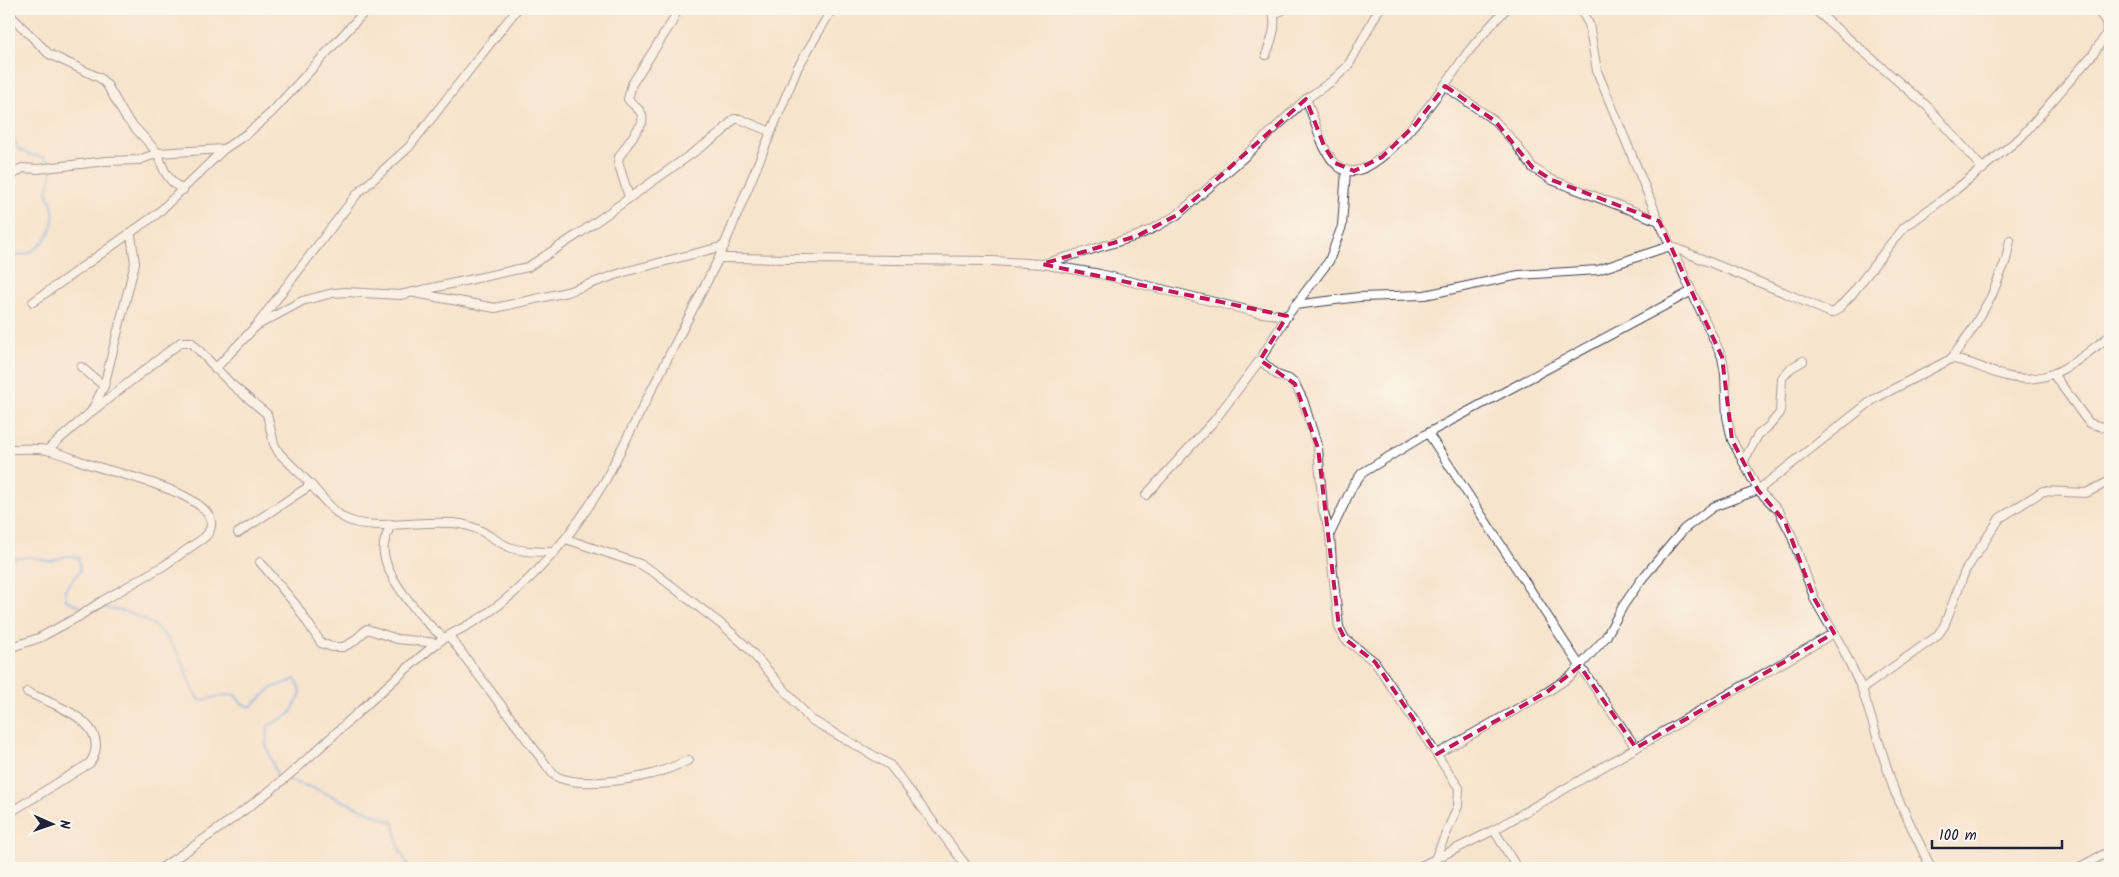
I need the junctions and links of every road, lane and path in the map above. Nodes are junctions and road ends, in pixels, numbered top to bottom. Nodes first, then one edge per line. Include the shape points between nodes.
1 (367, 9) edge
2 (517, 9) edge
3 (678, 9) edge
4 (832, 9) edge
5 (1286, 9) edge
6 (1379, 9) edge
7 (1506, 9) edge
8 (1580, 9) edge
9 (1814, 9) edge
10 (2096, 9) edge
11 (1272, 11) edge
12 (9, 14) edge
13 (1266, 55) dead end
14 (1445, 86) junction
15 (1306, 99) junction
16 (771, 132) junction
17 (224, 149) junction
18 (158, 153) junction
19 (1983, 169) junction
20 (1346, 170) junction
21 (9, 178) edge
22 (183, 190) junction
23 (629, 197) junction
24 (1659, 221) junction
25 (131, 235) junction
26 (2010, 240) dead end
27 (724, 246) junction
28 (1670, 246) junction
29 (719, 258) junction
30 (1042, 264) junction
31 (1690, 292) junction
32 (413, 293) junction
33 (33, 302) dead end
34 (1295, 305) junction
35 (1287, 316) junction
36 (256, 326) junction
37 (2110, 336) edge
38 (1951, 359) junction
39 (1260, 360) junction
40 (1802, 361) dead end
41 (81, 367) dead end
42 (215, 369) junction
43 (2054, 375) junction
44 (104, 386) junction
45 (91, 412) junction
46 (2110, 425) edge
47 (1428, 433) junction
48 (12, 449) edge
49 (47, 450) junction
50 (1743, 462) junction
51 (2110, 481) edge
52 (311, 485) junction
53 (1758, 490) junction
54 (1146, 495) dead end
55 (391, 524) junction
56 (238, 532) dead end
57 (1330, 534) junction
58 (566, 540) junction
59 (554, 552) junction
60 (260, 562) dead end
61 (1834, 633) junction
62 (447, 637) junction
63 (437, 643) junction
64 (9, 648) edge
65 (1580, 666) junction
66 (1862, 689) junction
67 (27, 692) dead end
68 (1636, 748) junction
69 (1437, 754) junction
70 (689, 760) dead end
71 (9, 813) edge
72 (1494, 830) junction
73 (2110, 852) edge
74 (1435, 859) junction
75 (161, 868) edge
76 (968, 868) edge
77 (1417, 868) edge
78 (1517, 868) edge
79 (1931, 868) edge
80 (2078, 868) edge

1 - 17 street via 271,113
2 - 36 street via 409,147 345,207
3 - 23 street via 628,94 628,99 644,117 618,162
4 - 16 street via 798,67
5 - 11 street
6 - 15 street via 1348,66
7 - 14 street via 1477,41
8 - 24 street via 1589,24 1597,71
9 - 19 street via 1928,107
10 - 19 street via 2108,29 2094,54 2021,137
11 - 13 street via 1273,38
12 - 18 street via 49,54 100,78 126,118
14 - 20 street via 1415,125 1382,157 1362,169
14 - 24 street via 1495,121 1533,168 1552,180
15 - 20 street via 1324,146 1335,163
15 - 30 street via 1177,215 1137,236
16 - 23 street via 734,119 721,133
16 - 27 street
17 - 18 street
17 - 22 street
18 - 21 street via 138,160 22,168
18 - 22 street via 166,176
19 - 28 street via 1902,229 1852,294 1831,314
20 - 34 street via 1342,226 1336,244 1329,261
22 - 25 street
23 - 32 street via 528,267
24 - 28 street
25 - 33 street
25 - 44 street via 135,264
26 - 38 street via 2006,260 1991,297
27 - 29 street
27 - 32 street via 514,306 495,308
28 - 31 street
28 - 34 street via 1598,270 1519,275 1425,295 1359,297
29 - 30 street
29 - 58 street via 605,481
30 - 35 street via 1100,274 1255,312
31 - 47 street
31 - 50 street via 1722,356 1728,428
32 - 36 street via 387,296 333,293 302,301
34 - 35 street
35 - 39 street
36 - 42 street
37 - 43 street
38 - 43 street via 2018,378
38 - 53 street via 1874,399
39 - 54 street via 1214,421
39 - 57 street via 1277,375 1293,382 1303,400 1318,448 1324,518
40 - 50 street via 1782,378 1780,413 1758,435
41 - 44 street
42 - 45 street via 191,342 181,342
42 - 52 street via 267,414 277,450
43 - 46 street via 2089,423 2102,427
44 - 45 street
45 - 49 street
47 - 57 street via 1362,473
47 - 65 street
48 - 49 street
49 - 64 street via 176,491 204,511 210,532 165,565 78,617 39,638
50 - 53 street
51 - 66 street via 2086,493 2043,492 2000,518 1965,571 1938,636
52 - 55 street via 328,505 346,519 356,523
52 - 56 street
53 - 61 street via 1785,522 1815,600
53 - 65 street via 1713,507 1684,529 1641,580 1606,638
55 - 59 street via 461,524 480,529 508,547
55 - 62 street via 383,548 386,565 421,617
57 - 69 street via 1342,634 1375,662
58 - 59 street
58 - 76 street via 640,564 738,638 810,719 890,765
59 - 62 street via 485,616
60 - 63 street via 326,646 338,648 348,645 367,629 397,639
61 - 66 street
61 - 68 street
62 - 63 street
62 - 70 street via 559,778 573,782 635,777
63 - 75 street via 281,782
65 - 68 street
65 - 69 street via 1572,676 1547,692
66 - 79 street via 1894,790
67 - 71 street via 85,722 95,738 96,749 90,763
68 - 72 street
69 - 74 street via 1455,780 1460,795
72 - 74 street
72 - 78 street
73 - 80 street
74 - 77 street

